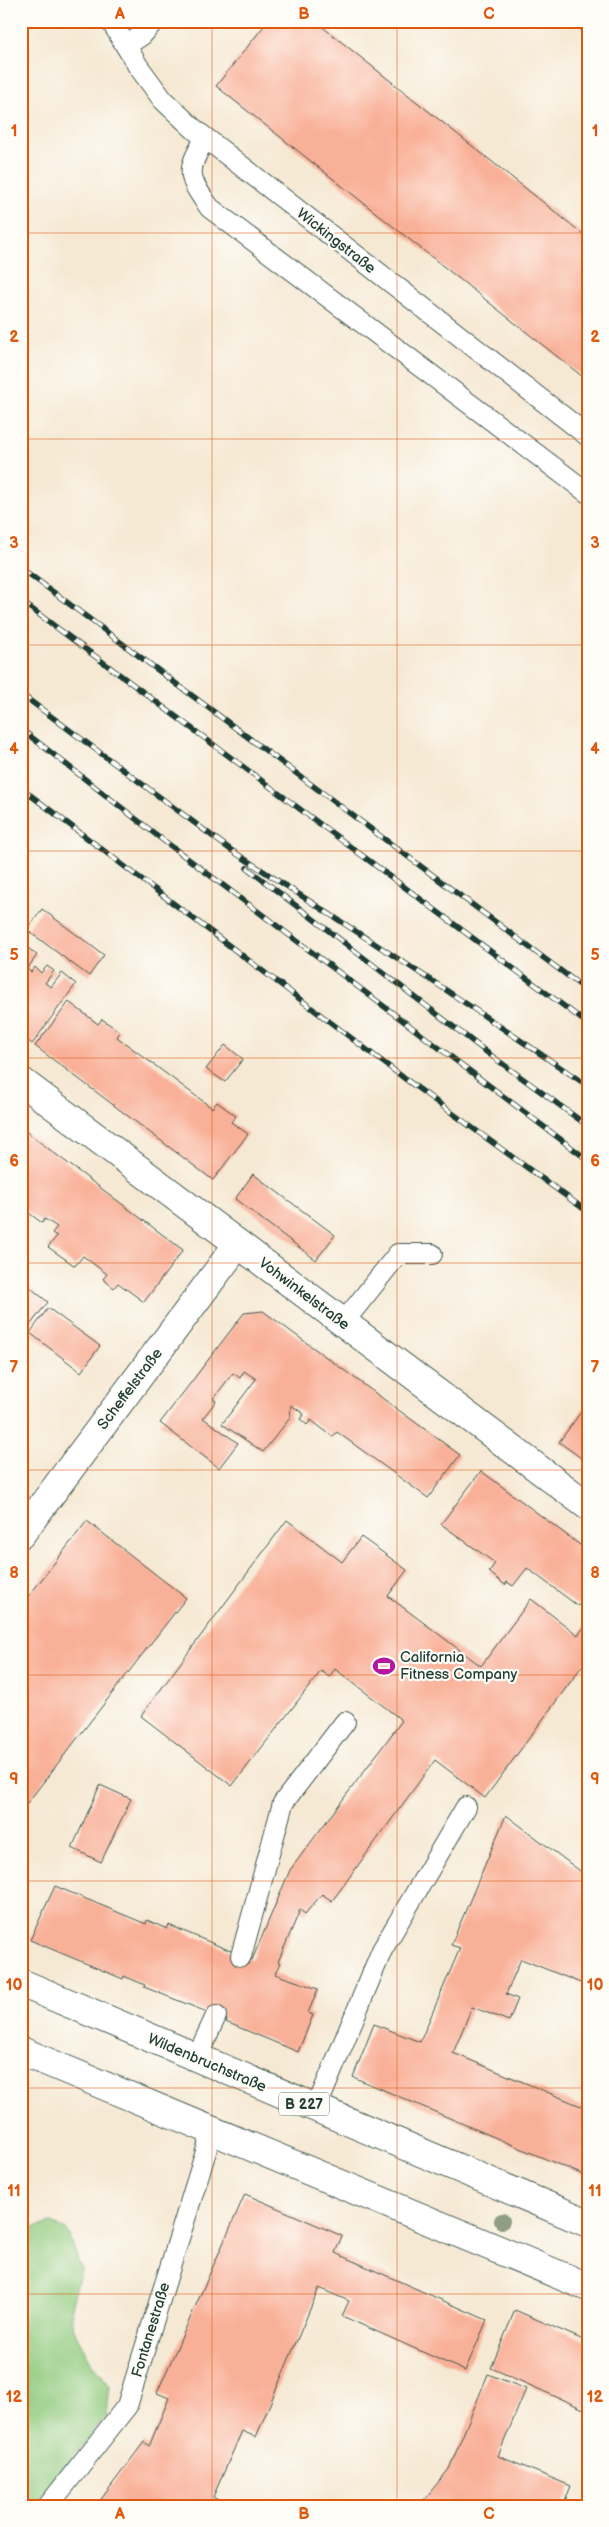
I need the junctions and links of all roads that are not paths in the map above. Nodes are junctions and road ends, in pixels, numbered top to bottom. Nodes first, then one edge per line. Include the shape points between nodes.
1 (111, 21) edge
2 (154, 21) edge
3 (126, 46) junction
4 (205, 138) junction
5 (588, 436) edge
6 (588, 493) edge
7 (21, 1081) edge
8 (238, 1244) junction
9 (432, 1254) dead end
10 (343, 1323) junction
11 (588, 1506) edge
12 (21, 1534) edge
13 (345, 1722) dead end
14 (466, 1807) dead end
15 (241, 1956) dead end
16 (21, 1983) edge
17 (216, 2016) dead end
18 (21, 2051) edge
19 (196, 2059) junction
20 (316, 2109) junction
21 (212, 2132) junction
22 (588, 2223) edge
23 (588, 2287) edge
24 (48, 2506) edge

1 - 3 lane, Wickingstraße
2 - 3 lane
3 - 4 lane, Wickingstraße via 163,100
4 - 5 lane, Wickingstraße
4 - 6 lane via 192,160 190,173 210,208
7 - 8 main road, Vohwinkelstraße
8 - 10 main road, Vohwinkelstraße
8 - 12 main road, Scheffelstraße
9 - 10 lane via 398,1254
10 - 11 main road, Vohwinkelstraße
13 - 15 lane via 283,1803
14 - 20 lane via 382,1950
16 - 19 main road, Wildenbruchstraße / B 227
17 - 19 lane
18 - 21 main road
19 - 20 main road, Wildenbruchstraße / B 227
20 - 22 main road, Wildenbruchstraße / B 227
21 - 23 main road
21 - 24 lane, Fontanestraße via 127,2406

